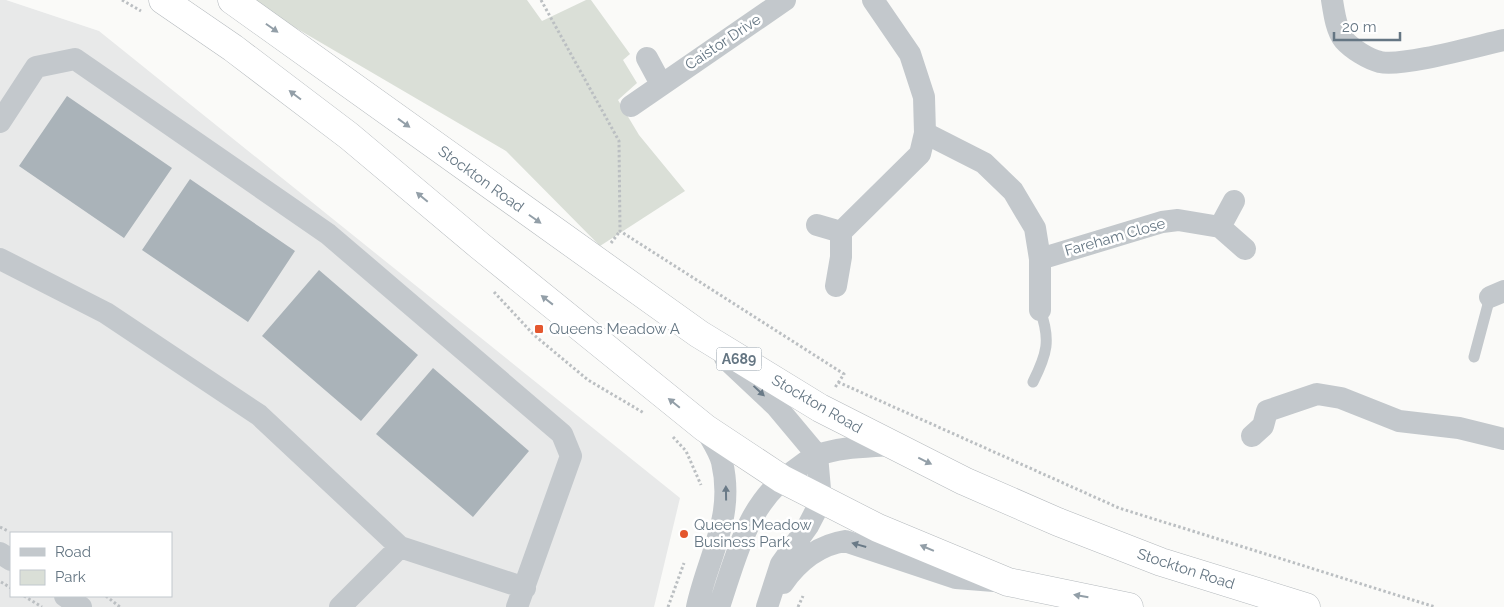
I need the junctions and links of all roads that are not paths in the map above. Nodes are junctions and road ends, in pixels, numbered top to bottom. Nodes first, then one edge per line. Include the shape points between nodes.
1 (232, 0) edge
2 (785, 0) edge
3 (873, 0) edge
4 (1332, 0) edge
5 (154, 7) edge
6 (1504, 40) edge
7 (647, 58) dead end
8 (661, 84) junction
9 (632, 106) dead end
10 (0, 122) edge
11 (924, 133) junction
12 (1234, 201) dead end
13 (816, 224) dead end
14 (1220, 227) junction
15 (841, 232) junction
16 (1245, 249) dead end
17 (1040, 258) junction
18 (0, 259) edge
19 (836, 286) dead end
20 (1497, 294) edge
21 (1040, 310) joint
22 (699, 334) junction
23 (1474, 357) dead end
24 (1033, 382) dead end
25 (705, 428) junction
26 (1252, 436) dead end
27 (1504, 439) edge
28 (890, 445) junction
29 (817, 455) junction
30 (782, 480) junction
31 (821, 501) junction
32 (400, 547) junction
33 (1008, 582) junction
34 (66, 597) edge
35 (521, 598) edge
36 (770, 602) edge
37 (81, 607) edge
38 (340, 607) edge
39 (697, 607) edge
40 (719, 607) edge
41 (1128, 607) edge
42 (1306, 607) edge

1 -> 22 highway, Stockton Road / A689
2 - 8 street, Caistor Drive
3 - 11 street via 910,54 924,97
4 - 6 street via 1344,39 1361,54 1380,62 1400,62
25 -> 5 highway via 349,136 233,48
7 - 8 street
8 - 9 street, Caistor Drive
10 - 35 street via 36,67 75,59 328,234 562,434 571,456
11 - 15 street via 920,154
11 - 17 street via 984,163 1013,191 1035,228
12 - 14 street
13 - 15 street
14 - 16 street
14 - 17 street, Fareham Close via 1178,220 1162,222
15 - 19 street
17 - 21 street
18 - 32 street via 106,313 259,415
20 - 23 lane
21 - 24 lane via 1047,329 1046,356
22 - 28 highway, Stockton Road / A689 via 820,408
22 -> 29 street via 776,406
25 - 30 highway
39 -> 25 street via 720,536 726,502 722,460
26 - 27 street via 1263,426 1267,410 1317,394 1341,398 1399,421 1458,428
28 - 29 street
28 -> 42 highway, Stockton Road / A689 via 964,481 1161,562
29 - 30 street
29 - 31 street
30 - 31 highway
30 - 40 street via 760,502 745,530
33 -> 31 highway
31 - 36 street via 781,564
32 - 35 street
32 - 38 street
33 -> 36 street via 956,578 845,541 830,544 807,557 790,573
41 -> 33 highway
34 - 37 street

